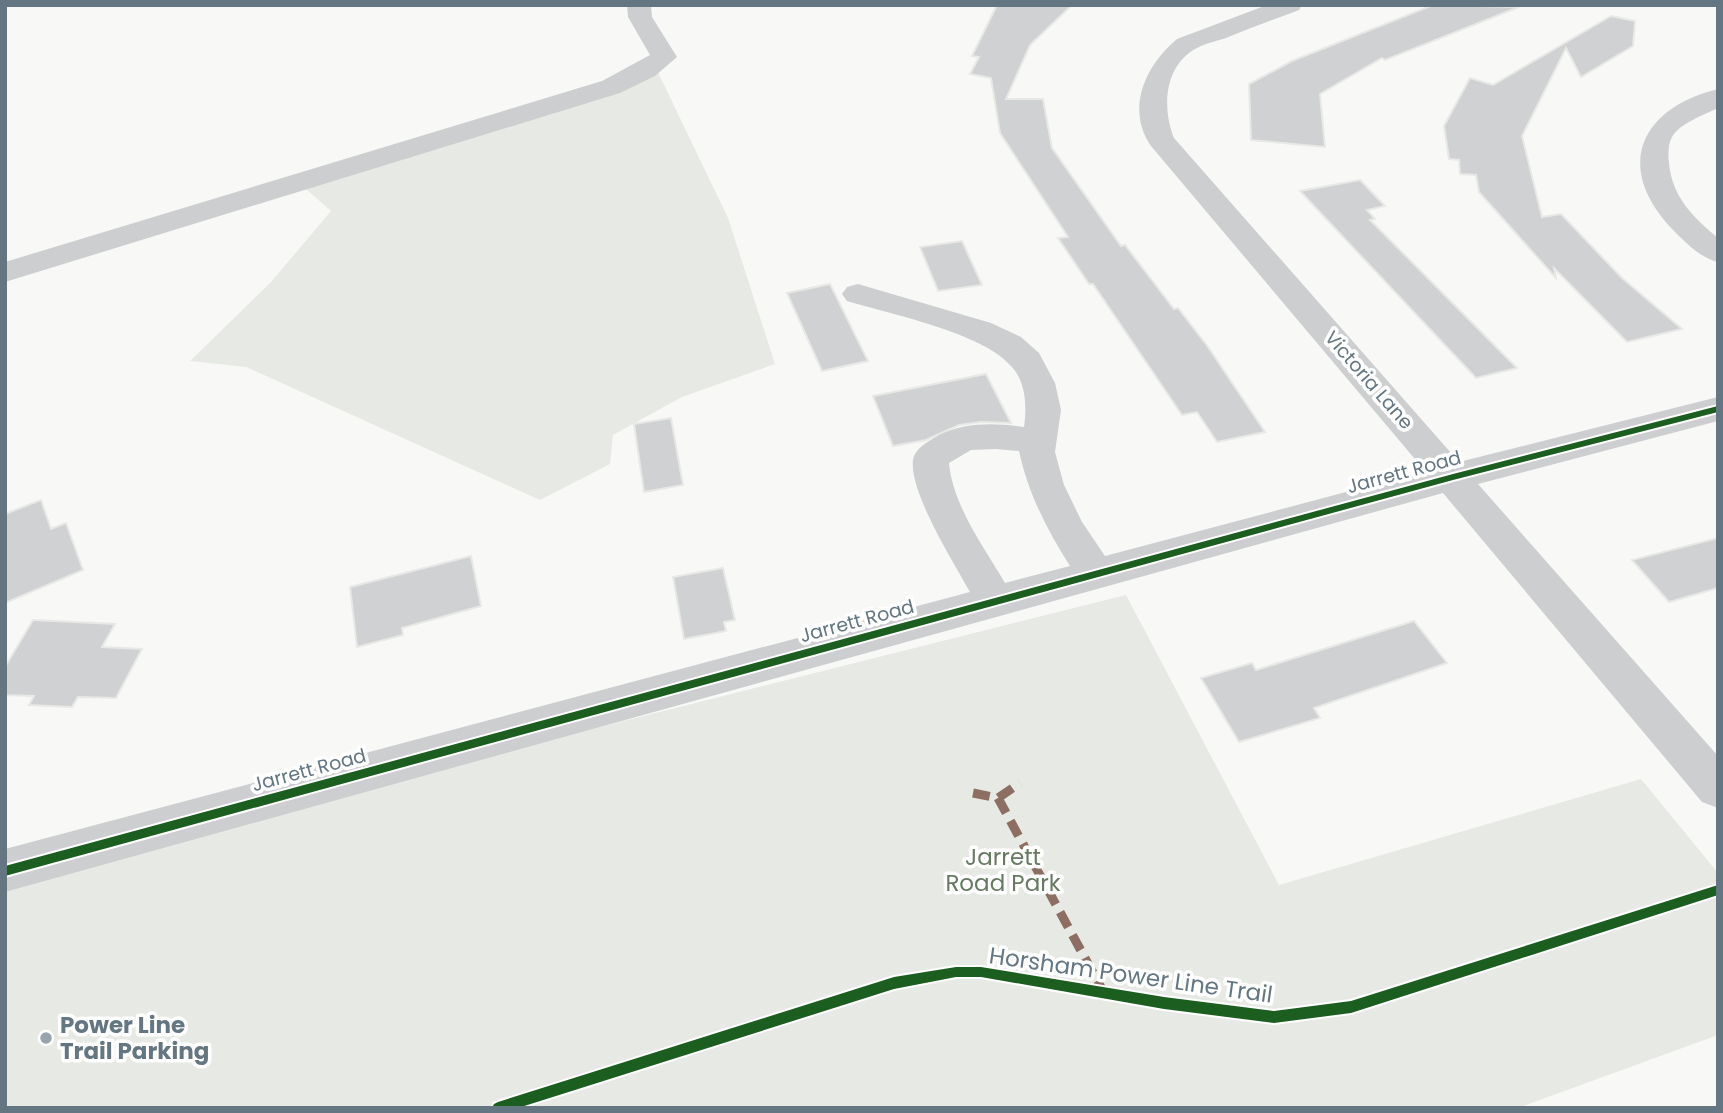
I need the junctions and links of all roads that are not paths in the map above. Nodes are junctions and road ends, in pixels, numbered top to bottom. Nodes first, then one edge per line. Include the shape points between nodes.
1 (639, 5) edge
2 (1290, 5) edge
3 (1718, 97) edge
4 (1718, 253) edge
5 (5, 272) edge
6 (858, 294) dead end
7 (1718, 409) edge
8 (1039, 442) junction
9 (1453, 477) junction
10 (1096, 574) junction
11 (995, 602) junction
12 (1718, 788) edge
13 (5, 871) edge

1 - 5 street via 640,17 664,57 611,87
2 - 9 street, Victoria Lane via 1175,52 1155,88 1152,121 1161,140
3 - 4 street via 1660,133 1654,167 1658,187 1680,223
6 - 8 street via 979,331 1009,345 1027,361 1038,383 1044,411
7 - 9 street, Jarrett Road
8 - 10 street via 1037,452 1056,506
8 - 11 street via 976,436 948,444 931,458 929,471 940,499
9 - 10 street, Jarrett Road
9 - 12 street, Victoria Lane
10 - 11 street, Jarrett Road
11 - 13 street, Jarrett Road

